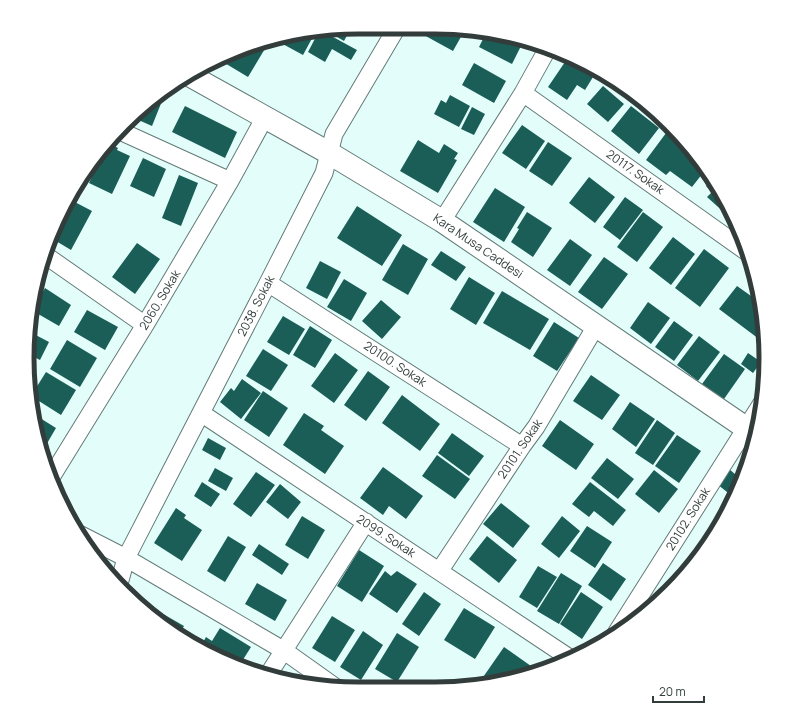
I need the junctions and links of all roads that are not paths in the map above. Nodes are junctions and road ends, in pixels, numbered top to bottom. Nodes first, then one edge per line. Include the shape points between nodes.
1 (393, 34) edge
2 (545, 53) edge
3 (194, 78) edge
4 (523, 93) junction
5 (265, 117) junction
6 (124, 134) edge
7 (329, 153) junction
8 (230, 181) junction
9 (442, 222) junction
10 (739, 246) edge
11 (48, 264) edge
12 (268, 283) junction
13 (146, 325) junction
14 (596, 326) junction
15 (201, 413) junction
16 (751, 432) edge
17 (750, 433) edge
18 (522, 446) junction
19 (55, 471) edge
20 (366, 522) junction
21 (90, 540) edge
22 (126, 558) junction
23 (440, 570) junction
24 (120, 578) edge
25 (625, 620) edge
26 (283, 650) junction
27 (565, 655) edge
28 (271, 670) edge
29 (325, 680) edge

1 - 7 street, 2038. Sokak via 334,134
2 - 4 street
3 - 5 street, Kara Musa Caddesi
4 - 9 street
4 - 10 street, 20117. Sokak
5 - 7 street, Kara Musa Caddesi
5 - 8 street, 2060. Sokak
6 - 8 street
7 - 9 street, Kara Musa Caddesi
7 - 12 street, 2038. Sokak via 324,173
8 - 13 street, 2060. Sokak
9 - 14 street, Kara Musa Caddesi
11 - 13 street
12 - 15 street, 2038. Sokak
12 - 18 street, 20100. Sokak
13 - 19 street, 2060. Sokak
14 - 16 street, Kara Musa Caddesi
14 - 18 street, 20101. Sokak
15 - 20 street, 2099. Sokak
15 - 22 street, 2038. Sokak
17 - 25 street, 20102. Sokak
18 - 23 street, 20101. Sokak
20 - 23 street, 2099. Sokak
20 - 26 street
21 - 22 street
22 - 24 street, 2038. Sokak
22 - 26 street
23 - 27 street, 2099. Sokak
26 - 28 street
26 - 29 street

